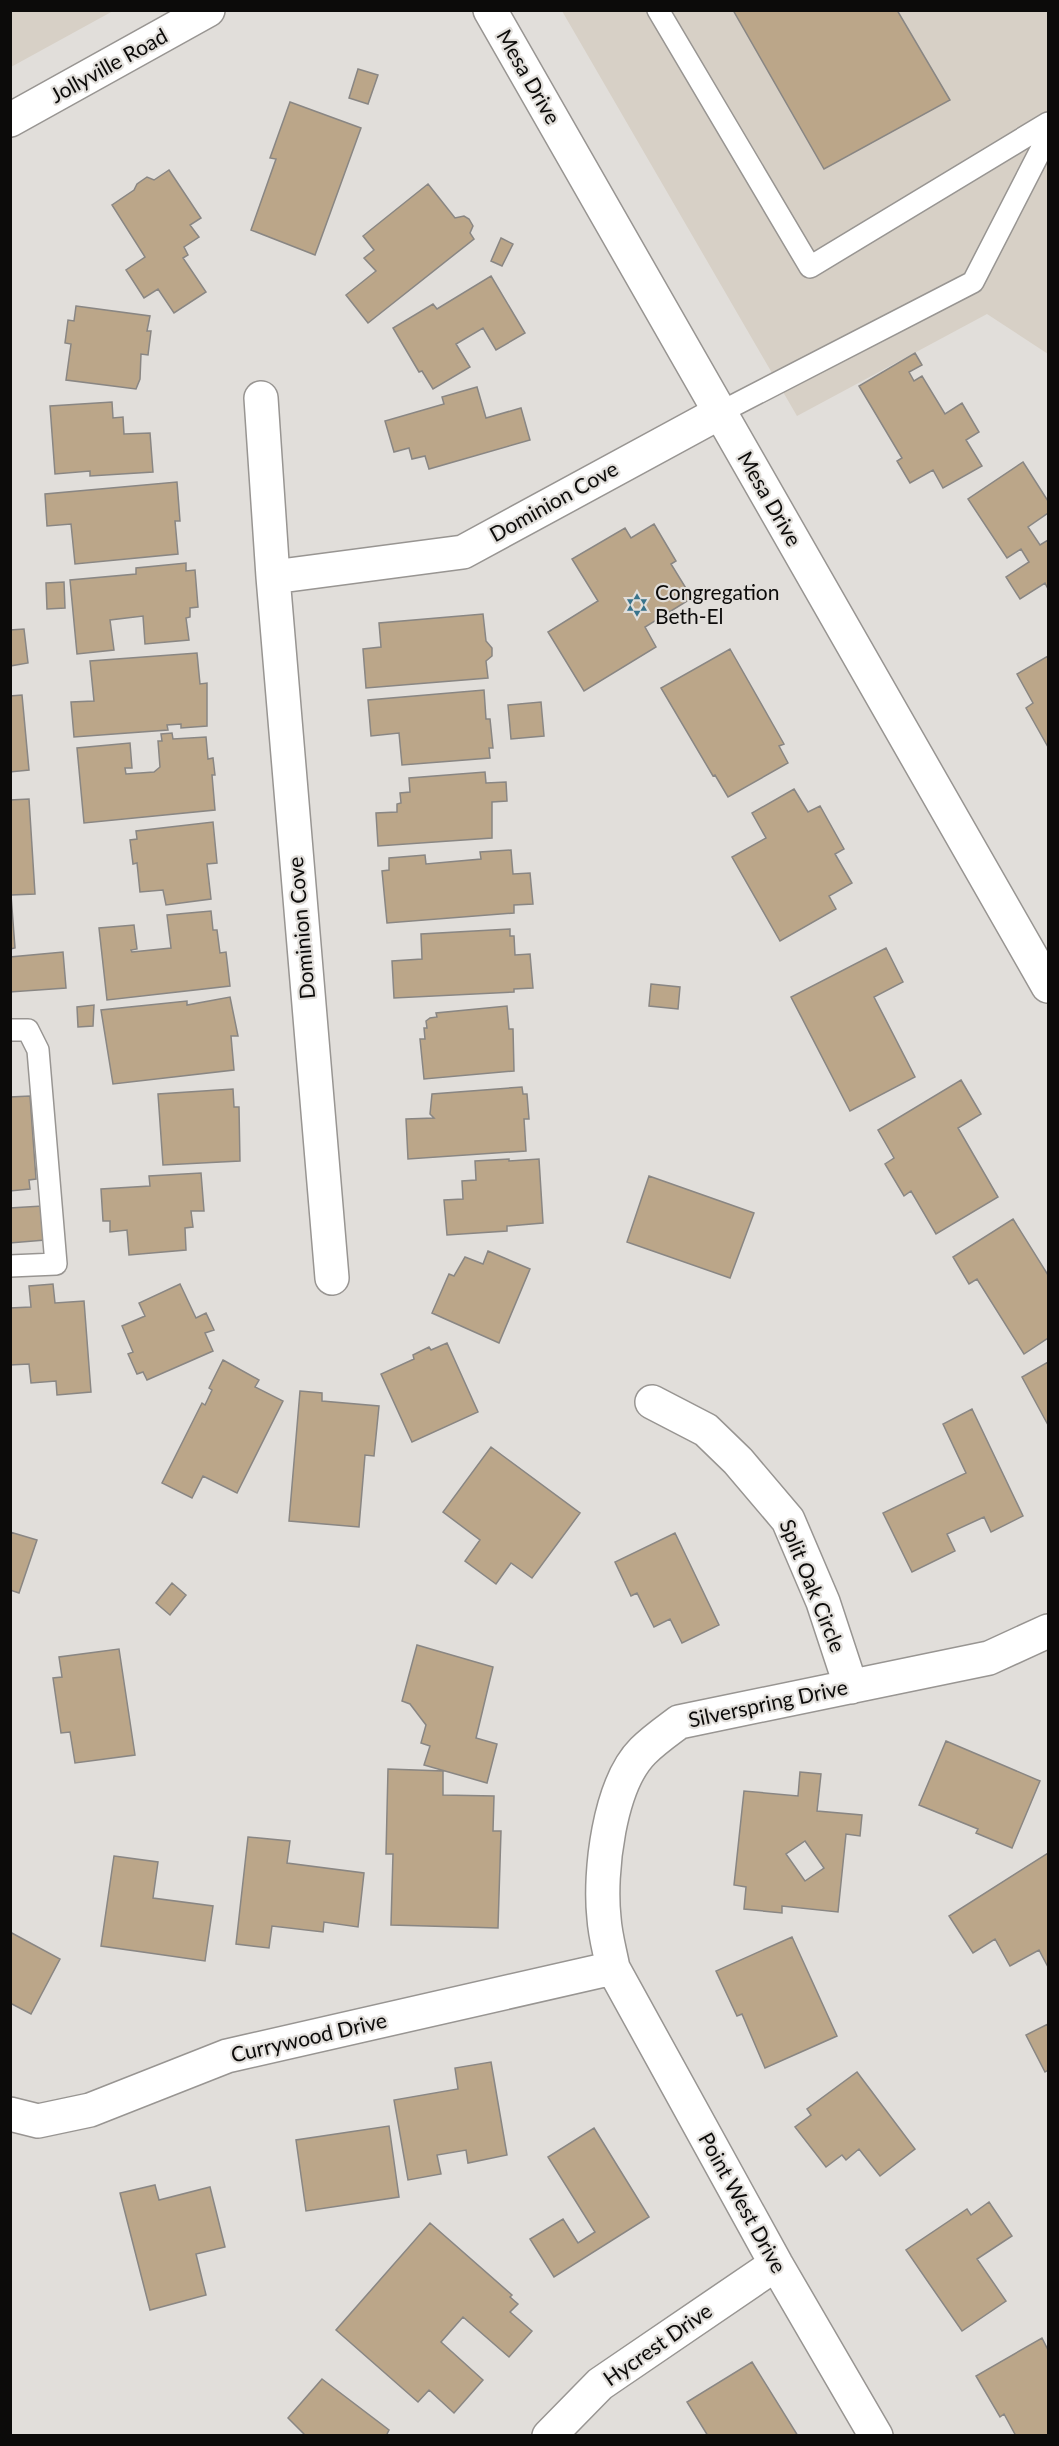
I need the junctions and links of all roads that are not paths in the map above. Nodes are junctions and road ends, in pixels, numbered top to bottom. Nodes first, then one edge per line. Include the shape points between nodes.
1 (208, 10) edge
2 (490, 10) edge
3 (658, 10) edge
4 (10, 120) edge
5 (1048, 123) edge
6 (1048, 136) edge
7 (261, 398) dead end
8 (719, 413) junction
9 (273, 577) junction
10 (1048, 986) edge
11 (10, 1030) edge
12 (10, 1266) edge
13 (332, 1278) dead end
14 (652, 1402) dead end
15 (1048, 1632) edge
16 (851, 1687) junction
17 (613, 1968) junction
18 (10, 2114) edge
19 (776, 2264) junction
20 (549, 2436) edge
21 (876, 2436) edge

1 - 4 street, Jollyville Road
2 - 8 street, Mesa Drive
3 - 5 lane via 810,267
6 - 8 lane via 973,282
7 - 9 street, Dominion Cove
8 - 9 street, Dominion Cove via 463,552
8 - 10 street, Mesa Drive
9 - 13 street, Dominion Cove
11 - 12 lane via 28,1030 38,1050 56,1264
14 - 16 street, Split Oak Circle via 705,1430 738,1461 788,1520 823,1602
15 - 16 street, Silverspring Drive via 989,1658
16 - 17 street, Silverspring Drive via 679,1722 641,1752 621,1786 602,1871 604,1918
17 - 18 street, Currywood Drive via 227,2056 90,2110 38,2121
17 - 19 street, Point West Drive
19 - 20 street, Hycrest Drive via 600,2384
19 - 21 street, Point West Drive

